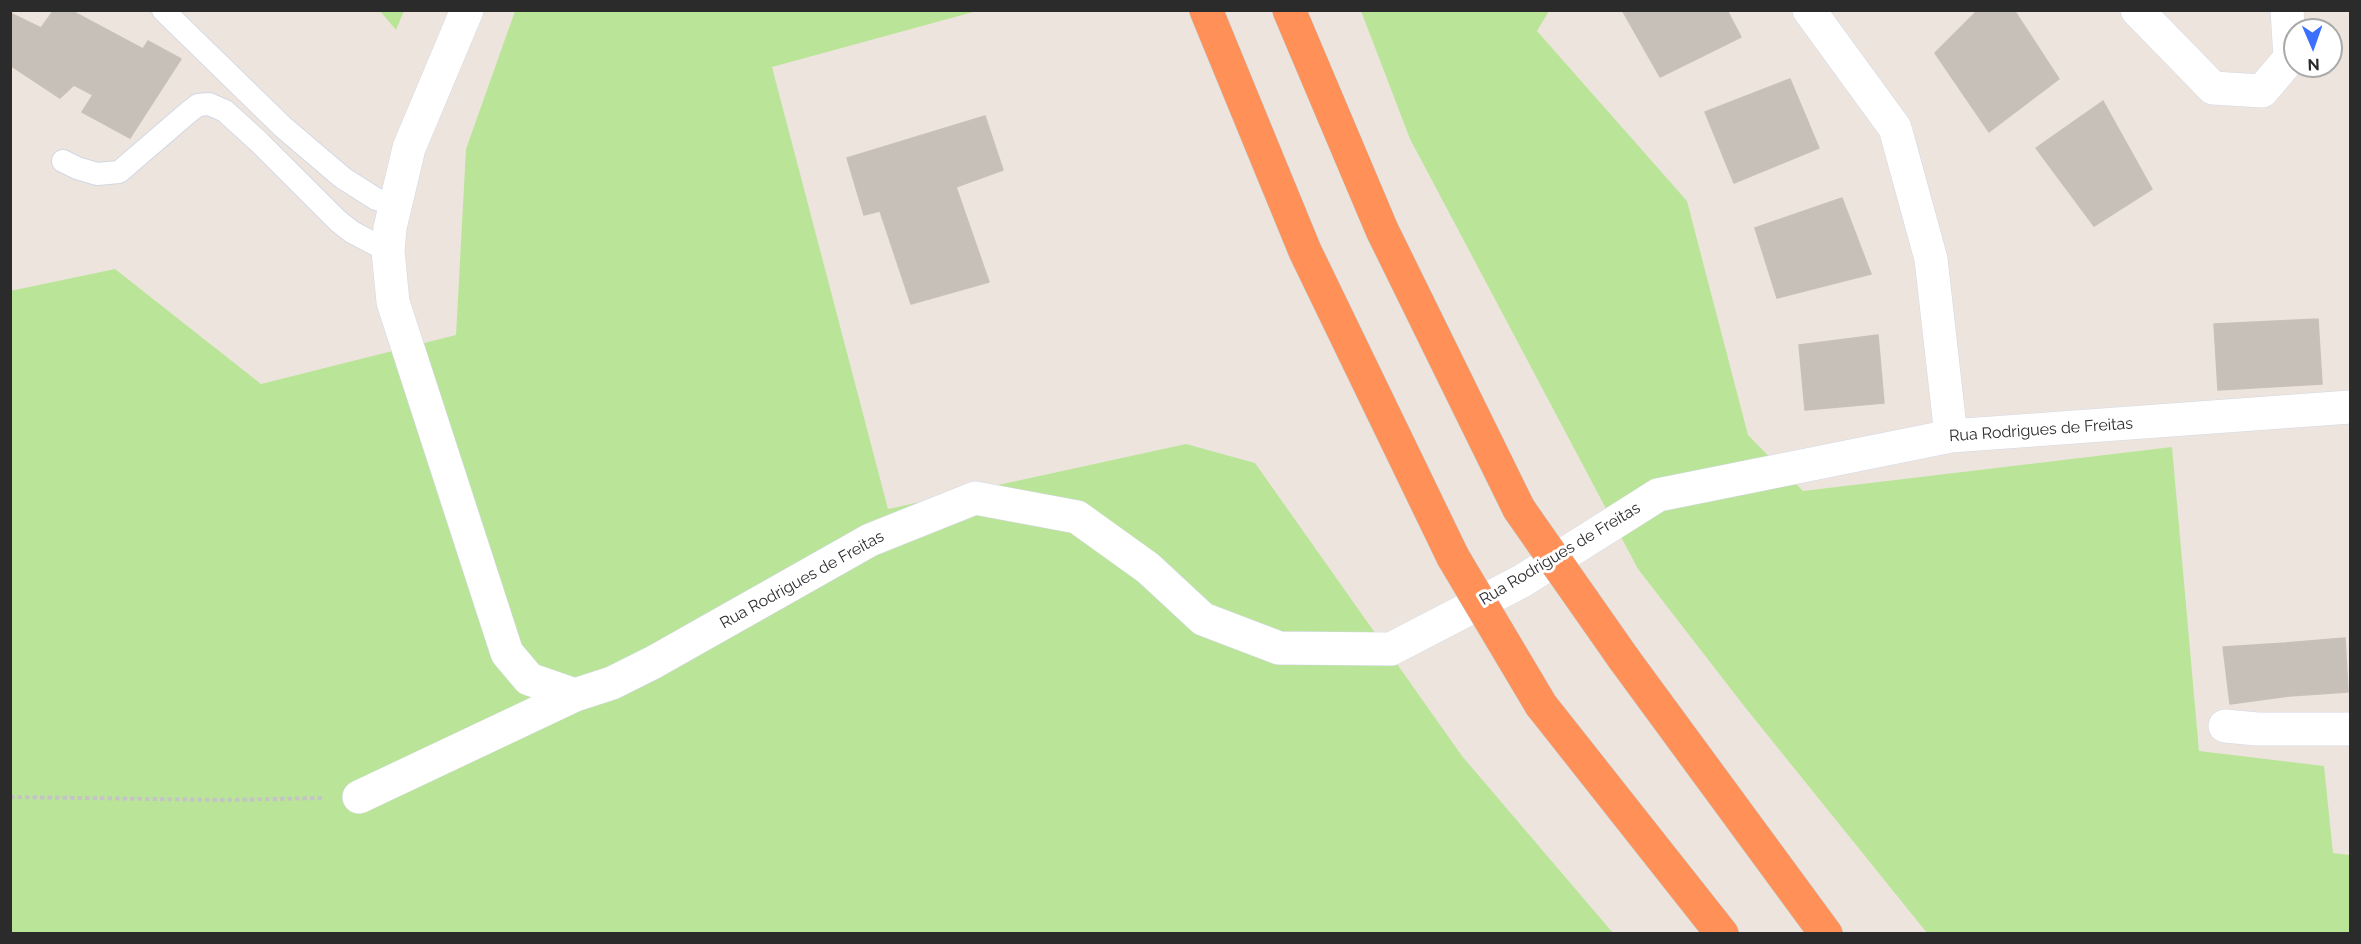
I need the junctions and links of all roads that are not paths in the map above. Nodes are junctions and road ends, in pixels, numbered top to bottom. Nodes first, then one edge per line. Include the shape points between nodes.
1 (162, 10) edge
2 (467, 10) edge
3 (1206, 10) edge
4 (1289, 10) edge
5 (1809, 10) edge
6 (2137, 10) edge
7 (2287, 10) edge
8 (63, 161) dead end
9 (396, 205) junction
10 (388, 250) junction
11 (2350, 407) edge
12 (1951, 436) junction
13 (575, 695) junction
14 (2225, 726) dead end
15 (2350, 729) edge
16 (359, 798) road end
17 (1722, 933) edge
18 (1826, 933) edge

1 - 9 lane via 283,127 343,178 376,199
2 - 9 street via 409,148
3 - 17 highway, bridge via 1305,252 1453,557 1541,705
4 - 18 highway, bridge via 1382,230 1519,509
5 - 12 street via 1895,128 1931,259
6 - 7 street via 2213,88 2262,91 2290,58
8 - 10 lane via 97,174 119,172 190,111 209,104 225,111 338,221
9 - 10 street
10 - 13 street via 393,302 507,653 529,679
11 - 12 street, Rua Rodrigues de Freitas
12 - 13 street, Rua Rodrigues de Freitas via 1658,495 1522,581 1391,649 1279,648 1203,619 1148,568 1077,517 975,498 870,540 654,662 612,683
13 - 16 street, Rua Rodrigues de Freitas
14 - 15 street

